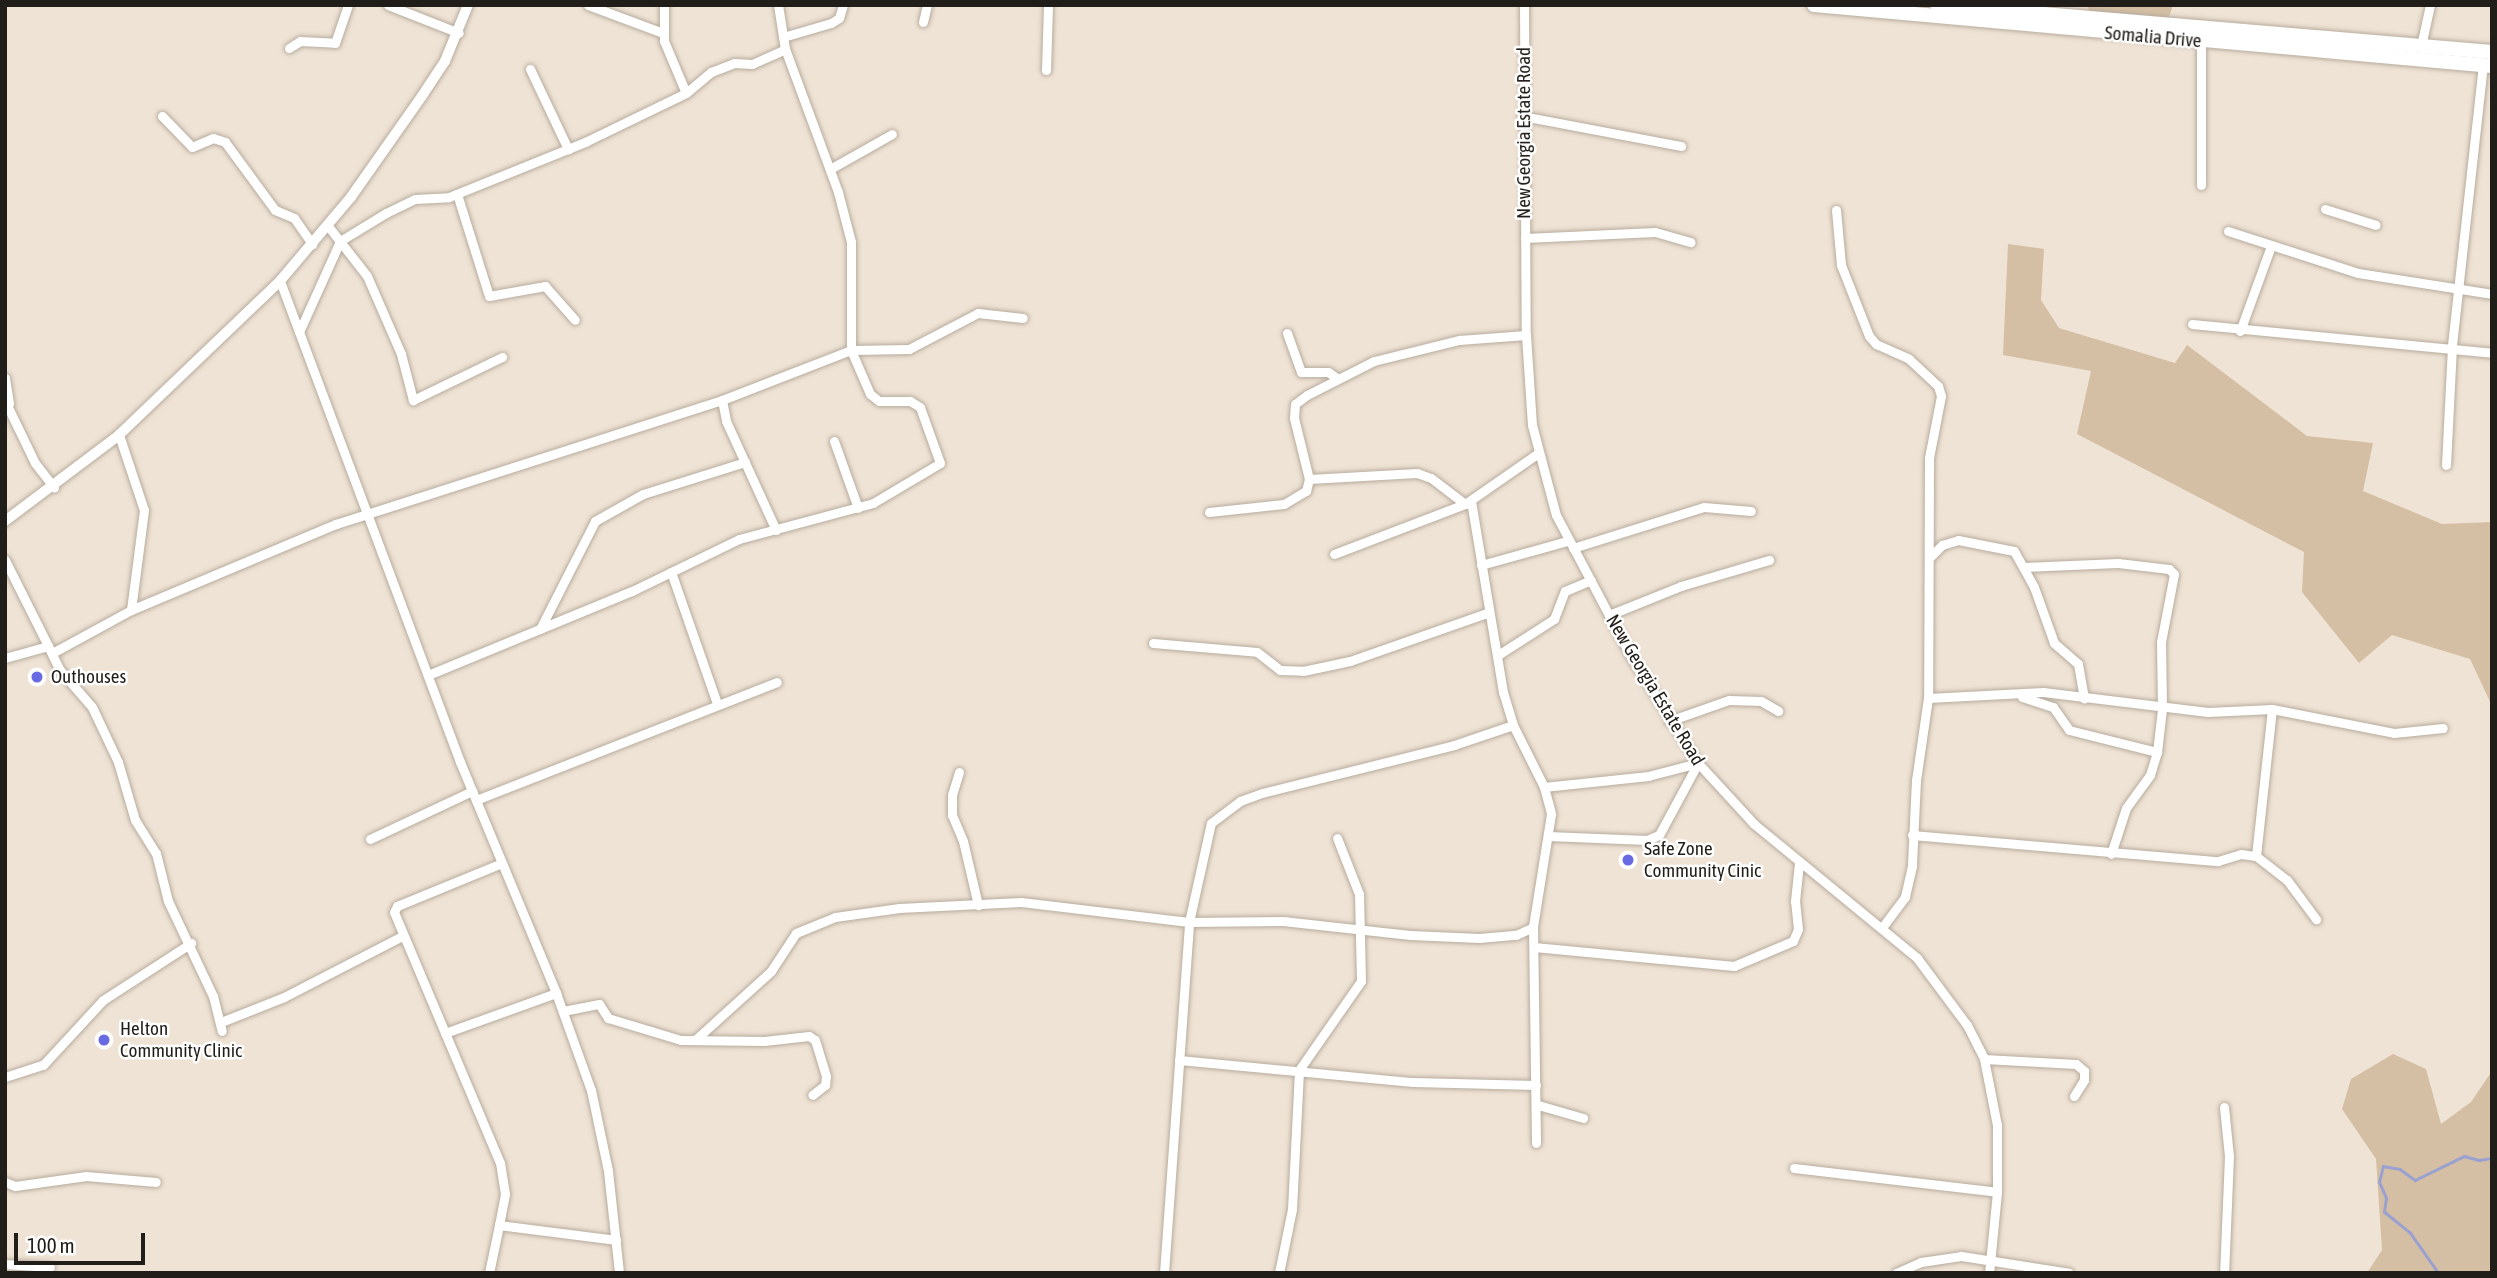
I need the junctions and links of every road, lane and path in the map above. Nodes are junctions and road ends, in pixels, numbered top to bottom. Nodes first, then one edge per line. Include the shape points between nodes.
1 (348, 5) edge
2 (388, 5) edge
3 (468, 5) edge
4 (588, 5) edge
5 (664, 5) edge
6 (778, 5) edge
7 (843, 5) edge
8 (927, 5) edge
9 (1048, 5) edge
10 (1524, 5) edge
11 (1814, 5) edge
12 (1937, 5) edge
13 (2430, 5) edge
14 (1964, 7) edge
15 (923, 22) dead end
16 (459, 33) junction
17 (663, 33) junction
18 (783, 37) junction
19 (2201, 41) junction
20 (2421, 46) junction
21 (289, 48) dead end
22 (785, 49) junction
23 (2492, 52) edge
24 (2487, 66) edge
25 (530, 69) dead end
26 (1046, 70) dead end
27 (686, 93) junction
28 (162, 116) dead end
29 (1522, 116) junction
30 (892, 134) dead end
31 (1681, 146) dead end
32 (568, 149) junction
33 (830, 169) junction
34 (2201, 185) dead end
35 (457, 194) junction
36 (2325, 209) dead end
37 (1836, 210) dead end
38 (2376, 225) dead end
39 (328, 226) junction
40 (2228, 231) dead end
41 (1525, 238) junction
42 (340, 241) junction
43 (1691, 242) dead end
44 (312, 244) junction
45 (2272, 246) junction
46 (280, 281) junction
47 (2461, 291) junction
48 (2492, 294) edge
49 (1023, 318) dead end
50 (575, 320) dead end
51 (2192, 324) dead end
52 (2240, 331) junction
53 (299, 332) junction
54 (1287, 334) dead end
55 (1526, 335) junction
56 (2452, 345) junction
57 (851, 351) junction
58 (2492, 353) edge
59 (502, 357) dead end
60 (1337, 378) junction
61 (5, 379) edge
62 (722, 400) junction
63 (7, 403) edge
64 (119, 435) junction
65 (834, 441) dead end
66 (1537, 454) junction
67 (745, 462) junction
68 (2446, 465) dead end
69 (1309, 479) junction
70 (54, 486) junction
71 (1468, 503) junction
72 (858, 508) junction
73 (1751, 511) dead end
74 (1209, 512) dead end
75 (368, 514) junction
76 (5, 521) edge
77 (776, 530) junction
78 (1570, 544) junction
79 (1334, 554) dead end
80 (1931, 556) junction
81 (5, 560) edge
82 (1769, 560) dead end
83 (1481, 565) junction
84 (2024, 567) junction
85 (671, 572) junction
86 (1591, 580) junction
87 (131, 610) junction
88 (1487, 612) junction
89 (1609, 615) junction
90 (540, 629) junction
91 (1153, 643) dead end
92 (51, 649) junction
93 (1498, 655) junction
94 (5, 658) edge
95 (428, 674) junction
96 (777, 682) dead end
97 (2014, 694) junction
98 (1928, 698) junction
99 (2084, 698) junction
100 (717, 704) junction
101 (2162, 709) junction
102 (2272, 709) junction
103 (1778, 710) dead end
104 (1669, 721) junction
105 (1513, 725) junction
106 (2443, 729) dead end
107 (2157, 752) junction
108 (1698, 763) junction
109 (959, 772) dead end
110 (1544, 787) junction
111 (474, 796) junction
112 (1912, 835) junction
113 (1548, 836) junction
114 (1338, 838) dead end
115 (370, 839) dead end
116 (2112, 853) junction
117 (2256, 856) junction
118 (1799, 862) junction
119 (502, 863) junction
120 (978, 905) junction
121 (2316, 919) dead end
122 (1189, 922) junction
123 (1882, 927) junction
124 (1533, 928) junction
125 (1363, 930) junction
126 (402, 936) junction
127 (191, 943) junction
128 (1534, 947) junction
129 (556, 993) junction
130 (563, 1011) junction
131 (445, 1033) junction
132 (695, 1040) junction
133 (1984, 1059) junction
134 (1180, 1060) junction
135 (1299, 1070) junction
136 (5, 1077) edge
137 (1536, 1086) junction
138 (812, 1095) dead end
139 (2074, 1096) dead end
140 (1538, 1105) junction
141 (2224, 1107) dead end
142 (1583, 1118) dead end
143 (1536, 1143) dead end
144 (1794, 1168) dead end
145 (5, 1182) edge
146 (156, 1182) dead end
147 (1997, 1192) junction
148 (499, 1225) junction
149 (616, 1240) junction
150 (1991, 1259) junction
151 (5, 1264) edge
152 (50, 1267) dead end
153 (489, 1273) edge
154 (619, 1273) edge
155 (1164, 1273) edge
156 (1279, 1273) edge
157 (1896, 1273) edge
158 (1989, 1273) edge
159 (2069, 1273) edge
160 (2224, 1273) edge

1 - 21 street via 335,43 300,41
2 - 16 street
3 - 16 street
4 - 17 street
5 - 17 street
6 - 18 street
7 - 18 street via 839,18 831,23
8 - 15 street
9 - 26 street
10 - 29 street, New Georgia Estate Road
11 - 19 main road, Somalia Drive
12 - 14 main road, Somalia Drive
13 - 20 street
14 - 20 main road, Somalia Drive
16 - 39 street via 422,96
17 - 27 street
18 - 22 street
19 - 24 main road, Somalia Drive
19 - 34 street
20 - 23 main road, Somalia Drive
22 - 27 street via 752,64 733,63 711,72
22 - 33 street
24 - 47 street
25 - 32 street
27 - 32 street
28 - 44 street via 192,147 214,138 225,142 275,210 294,218
29 - 31 street
29 - 41 street, New Georgia Estate Road
30 - 33 street
32 - 35 street
33 - 57 street via 851,242
35 - 42 street via 415,199
35 - 50 street via 489,296 545,286
36 - 38 street
37 - 80 street via 1840,265 1869,336 1909,359 1938,386 1941,396 1929,458
39 - 42 street
39 - 44 street
40 - 45 street
41 - 43 street via 1655,232
41 - 55 street, New Georgia Estate Road
42 - 53 street
42 - 59 street via 367,276 401,354 414,400
44 - 46 street
45 - 47 street via 2358,273
45 - 52 street
46 - 53 street
46 - 64 street
47 - 48 street
47 - 56 street
49 - 57 street via 978,313 909,349
51 - 52 street
52 - 56 street
53 - 75 street
54 - 60 street via 1301,372 1328,372
55 - 60 street via 1423,348 1374,361
55 - 66 street, New Georgia Estate Road
56 - 58 street via 2468,352
56 - 68 street
57 - 62 street
57 - 72 street via 870,394 879,401 910,401 920,407 941,459 895,493
60 - 69 street via 1295,404 1296,438
61 - 63 street
62 - 67 street via 726,421
62 - 75 street
63 - 70 street via 34,463
64 - 70 street
64 - 87 street via 144,510
65 - 72 street
66 - 71 street
66 - 78 street, New Georgia Estate Road
67 - 77 street
67 - 90 street via 643,494 595,521
69 - 71 street via 1417,473
69 - 74 street via 1306,491 1284,504
70 - 76 street
71 - 79 street
71 - 83 street
72 - 77 street
73 - 78 street via 1704,507
75 - 87 street
75 - 95 street
77 - 85 street via 739,539
78 - 83 street
78 - 86 street, New Georgia Estate Road
80 - 84 street via 1950,541 1970,541 2014,551
80 - 98 street
81 - 92 street
82 - 89 street via 1681,586
83 - 88 street
84 - 99 street via 2054,643 2078,664
84 - 101 street via 2118,563 2173,571 2161,642
85 - 90 street
85 - 100 street
86 - 89 street, New Georgia Estate Road
86 - 93 street via 1566,592 1554,619
87 - 92 street
88 - 91 street via 1363,656 1303,671 1280,670 1257,652
88 - 93 street
89 - 104 street, New Georgia Estate Road
90 - 95 street
92 - 94 street
92 - 127 street via 60,669 100,722 135,820 156,853 168,901
93 - 105 street
95 - 111 street
96 - 100 street
97 - 98 street
97 - 99 street
97 - 107 street via 2053,707 2069,730
98 - 112 street
99 - 101 street
100 - 111 street
101 - 102 street
101 - 107 street
102 - 106 street via 2394,733
102 - 117 street
103 - 104 street via 1761,701 1729,700
104 - 108 street, New Georgia Estate Road
105 - 110 street
105 - 122 street via 1240,801 1211,823
107 - 116 street via 2150,775 2126,808
108 - 110 street via 1648,776
108 - 113 street via 1658,835 1647,840
108 - 118 street, New Georgia Estate Road via 1723,793
109 - 120 street via 952,815
110 - 113 street via 1551,814
111 - 115 street
111 - 119 street
112 - 116 street
112 - 123 street via 1905,897
113 - 124 street
114 - 125 street via 1359,894
116 - 117 street via 2218,860 2241,854
117 - 121 street via 2287,880
118 - 123 street, New Georgia Estate Road
118 - 128 street via 1798,929 1793,941 1734,966
119 - 126 street via 397,906 394,918
119 - 129 street
120 - 122 street via 1080,906
120 - 132 street via 934,904 814,922 796,933 771,971 741,1002
122 - 125 street via 1283,921
122 - 134 street
123 - 133 street, New Georgia Estate Road via 1946,992
124 - 125 street via 1516,935 1479,938
124 - 128 street
125 - 135 street via 1356,994 1328,1025
126 - 127 street via 222,1027
126 - 131 street
127 - 136 street via 103,1000 43,1065
128 - 137 street
129 - 130 street
129 - 131 street
130 - 132 street via 599,1004 608,1018 630,1027
130 - 149 street via 599,1123
131 - 148 street via 505,1180
132 - 138 street via 809,1036 815,1040 826,1076 825,1085
133 - 139 street via 2076,1064 2084,1071 2084,1080
133 - 147 street, New Georgia Estate Road via 1997,1125
134 - 135 street
134 - 155 street
135 - 137 street via 1413,1082
135 - 156 street via 1292,1209
137 - 140 street
140 - 142 street
140 - 143 street
141 - 160 street via 2229,1156
144 - 147 street
145 - 146 street via 15,1186 86,1176
147 - 150 street, New Georgia Estate Road
148 - 149 street
148 - 153 street
149 - 154 street
150 - 157 street via 1938,1258
150 - 158 street, New Georgia Estate Road
150 - 159 street
151 - 152 street

